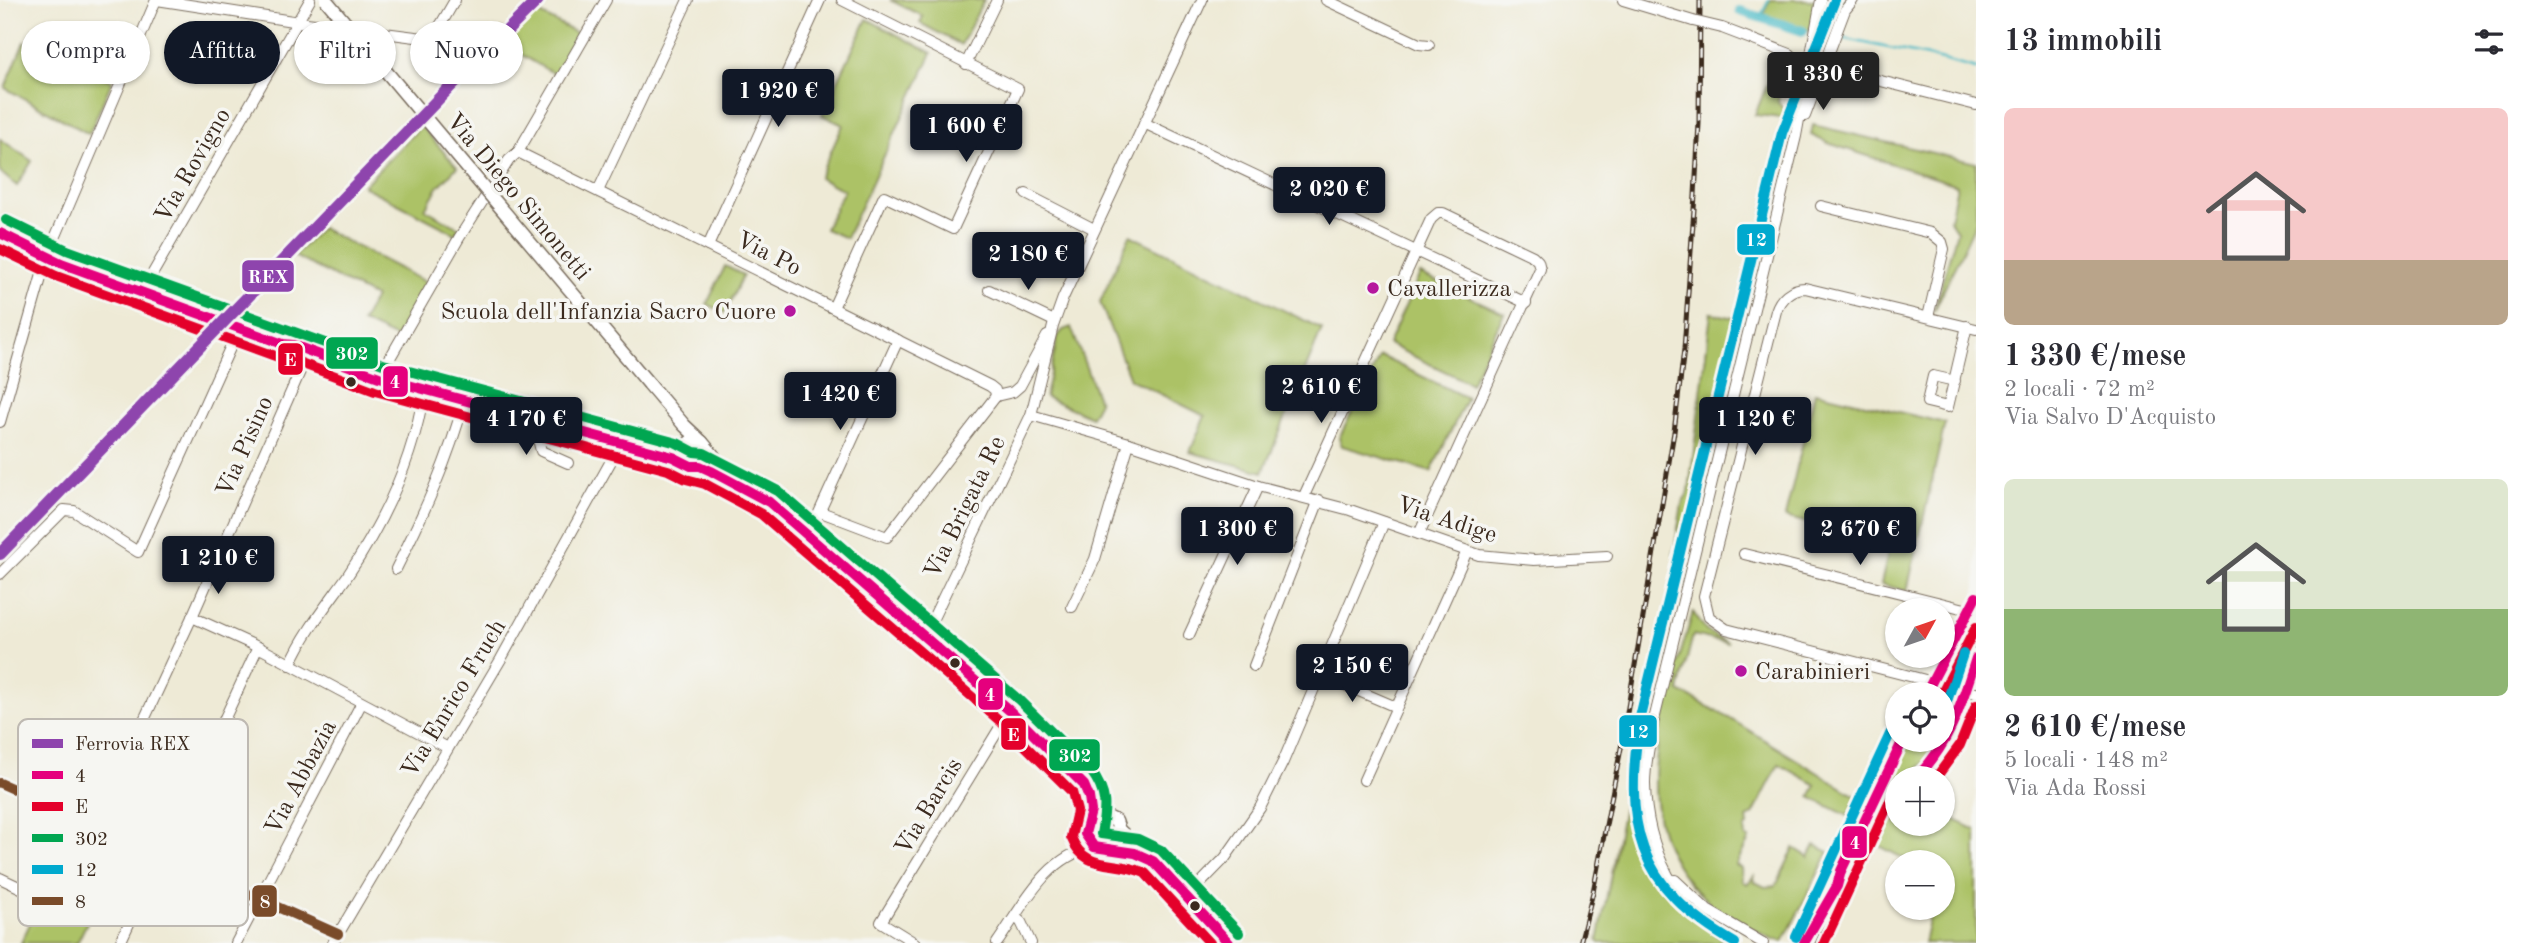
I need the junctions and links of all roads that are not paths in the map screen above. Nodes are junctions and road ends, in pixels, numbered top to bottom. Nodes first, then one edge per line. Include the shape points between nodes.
1 (157, 0) edge
2 (310, 0) edge
3 (326, 0) edge
4 (455, 0) edge
5 (606, 0) edge
6 (688, 0) edge
7 (820, 0) edge
8 (842, 0) edge
9 (997, 0) edge
10 (1202, 0) edge
11 (1326, 0) edge
12 (1623, 0) edge
13 (1821, 0) edge
14 (1853, 0) edge
15 (212, 4) edge
16 (294, 21) edge
17 (300, 21) edge
18 (294, 31) edge
19 (396, 35) edge
20 (1429, 45) dead end
21 (1813, 51) junction
22 (1790, 54) junction
23 (1828, 55) junction
24 (966, 64) junction
25 (1845, 72) junction
26 (1808, 73) junction
27 (1821, 76) junction
28 (1976, 105) edge
29 (1144, 123) junction
30 (1797, 136) junction
31 (518, 152) junction
32 (598, 191) junction
33 (1026, 194) dead end
34 (1821, 206) dead end
35 (1094, 229) junction
36 (0, 233) edge
37 (708, 246) junction
38 (1416, 251) junction
39 (47, 257) junction
40 (989, 290) dead end
41 (148, 294) junction
42 (1526, 303) junction
43 (833, 308) junction
44 (1928, 317) junction
45 (1054, 324) junction
46 (239, 328) junction
47 (1971, 328) edge
48 (898, 340) junction
49 (293, 345) junction
50 (309, 351) junction
51 (1040, 358) junction
52 (379, 377) junction
53 (1955, 381) dead end
54 (1020, 386) junction
55 (424, 390) junction
56 (1038, 394) junction
57 (996, 396) junction
58 (464, 401) junction
59 (1031, 415) junction
60 (679, 419) junction
61 (0, 422) edge
62 (541, 422) junction
63 (616, 441) junction
64 (1129, 443) junction
65 (684, 447) junction
66 (705, 447) junction
67 (651, 451) junction
68 (568, 463) dead end
69 (694, 465) junction
70 (1258, 486) junction
71 (1304, 496) junction
72 (1320, 500) junction
73 (769, 502) junction
74 (821, 512) junction
75 (1384, 522) junction
76 (1419, 534) junction
77 (808, 537) junction
78 (1467, 551) junction
79 (1744, 554) dead end
80 (1608, 556) dead end
81 (396, 569) dead end
82 (0, 574) edge
83 (1976, 597) edge
84 (1072, 607) dead end
85 (1969, 610) junction
86 (192, 617) junction
87 (1189, 635) dead end
88 (924, 637) junction
89 (1955, 637) edge
90 (258, 648) junction
91 (1955, 650) edge
92 (1976, 656) edge
93 (290, 665) junction
94 (1254, 666) dead end
95 (1939, 668) edge
96 (1319, 674) junction
97 (1932, 681) junction
98 (1971, 692) edge
99 (362, 704) junction
100 (1396, 707) junction
101 (1010, 711) junction
102 (144, 719) edge
103 (224, 719) edge
104 (448, 748) junction
105 (1897, 752) edge
106 (1928, 766) edge
107 (1364, 780) dead end
108 (0, 783) edge
109 (1087, 790) junction
110 (18, 791) edge
111 (1885, 808) edge
112 (1103, 815) junction
113 (1087, 827) junction
114 (1119, 830) junction
115 (1094, 847) junction
116 (1108, 849) junction
117 (1078, 851) junction
118 (1153, 861) junction
119 (1665, 869) junction
120 (0, 878) edge
121 (1837, 886) junction
122 (18, 887) edge
123 (248, 894) edge
124 (1187, 897) junction
125 (260, 899) junction
126 (1014, 917) junction
127 (248, 921) edge
128 (1818, 921) junction
129 (128, 926) edge
130 (245, 926) edge
131 (335, 939) edge
132 (120, 943) edge
133 (236, 943) edge
134 (915, 943) edge
135 (997, 943) edge
136 (1031, 943) edge
137 (1229, 943) edge
138 (1731, 943) edge
139 (1763, 943) edge
140 (1804, 943) edge
141 (1809, 943) edge

1 - 15 street
1 - 39 street
2 - 17 street, Via Rovigno
3 - 60 main road, Via Diego Simonetti, bridge
4 - 19 street via 433,34 420,38
5 - 31 street
6 - 32 street
7 - 37 street
8 - 24 street
9 - 24 street
10 - 29 street, Via Brigata Re
11 - 20 street
12 - 22 street, bridge via 1722,28
13 - 21 street
14 - 23 street
15 - 16 street
18 - 41 street, Via Rovigno
21 - 22 street
21 - 23 street
21 - 26 street
22 - 26 street
23 - 25 street
23 - 27 street
24 - 43 street via 1018,89 953,229 884,196
25 - 27 street
25 - 28 street
26 - 27 street
26 - 30 street
27 - 30 street
29 - 35 street, Via Brigata Re
29 - 38 street
30 - 119 street via 1654,720 1646,765 1647,808
31 - 32 street, Via Po
31 - 52 street via 459,238
32 - 37 street, Via Po
33 - 35 street
34 - 44 street via 1937,236 1943,256
35 - 45 street, Via Brigata Re
36 - 39 main road
37 - 43 street, Via Po
38 - 42 street
38 - 42 street via 1433,216 1446,214 1535,257 1539,274
38 - 71 street
39 - 41 main road
39 - 61 street
40 - 45 street
41 - 46 main road
41 - 49 main road via 167,296
42 - 76 street
43 - 48 street, Via Po
44 - 47 street
44 - 97 street via 1805,288 1781,300 1705,603 1709,617 1726,629
45 - 51 street, Via Brigata Re
46 - 49 main road
46 - 82 street via 138,552 64,509
47 - 53 street
48 - 57 street, Via Po via 990,387
48 - 74 street
49 - 50 main road
50 - 52 main road
50 - 86 street, Via Pisino
51 - 54 street, Via Brigata Re
51 - 56 street, Via Brigata Re
52 - 55 main road
54 - 56 street
54 - 57 street, Via Brigata Re
55 - 58 main road
55 - 93 street via 412,452 391,500
56 - 59 street, Via Brigata Re
57 - 74 street via 887,537
58 - 62 main road
58 - 81 street via 423,514
59 - 64 street, Via Adige
59 - 88 street, Via Brigata Re
60 - 65 main road via 686,436
60 - 66 main road, Via Diego Simonetti
62 - 63 main road
62 - 68 street via 537,435 541,451
63 - 67 main road
63 - 104 street, Via Enrico Fruch via 606,471
64 - 70 street, Via Adige
64 - 84 street via 1095,559
65 - 66 main road via 692,440
65 - 67 main road via 672,452
65 - 69 main road via 682,454
66 - 69 main road via 707,461
66 - 73 main road, Via Diego Simonetti
67 - 69 main road
69 - 73 main road
70 - 71 street, Via Adige
70 - 87 street
71 - 72 street, Via Adige
72 - 75 street, Via Adige
72 - 94 street
73 - 77 main road
74 - 77 street
75 - 76 street, Via Adige
75 - 96 street
76 - 78 street, Via Adige
77 - 88 main road
78 - 80 street, Via Adige via 1510,559
78 - 100 street
79 - 85 street
83 - 85 street
85 - 89 street
86 - 90 street
86 - 102 street, Via Pisino
88 - 101 main road
90 - 93 street
90 - 103 street
91 - 92 street
92 - 98 street
93 - 99 street
95 - 97 street
96 - 100 street
96 - 124 street via 1260,808 1225,858
97 - 98 street
98 - 106 street via 1940,754
99 - 104 street
99 - 125 street, Via Abbazia
100 - 107 street
101 - 109 main road
101 - 134 street, Via Barcis via 881,922
104 - 131 street, Via Enrico Fruch
105 - 121 street
108 - 110 street
109 - 112 main road
109 - 113 main road via 1091,815
111 - 121 street
112 - 113 main road
112 - 114 main road via 1116,821
113 - 115 main road
113 - 117 street
114 - 116 main road via 1118,839
114 - 118 main road
115 - 116 main road
115 - 117 street
116 - 118 main road
117 - 126 street via 1043,876
118 - 124 main road
119 - 138 street via 1702,923
119 - 139 street via 1707,910
120 - 122 street
121 - 128 street
123 - 125 street
124 - 137 main road
125 - 127 street, Via Abbazia
125 - 131 street
126 - 135 street
126 - 136 street
128 - 140 street
128 - 141 street
129 - 132 street
130 - 133 street, Via Abbazia

